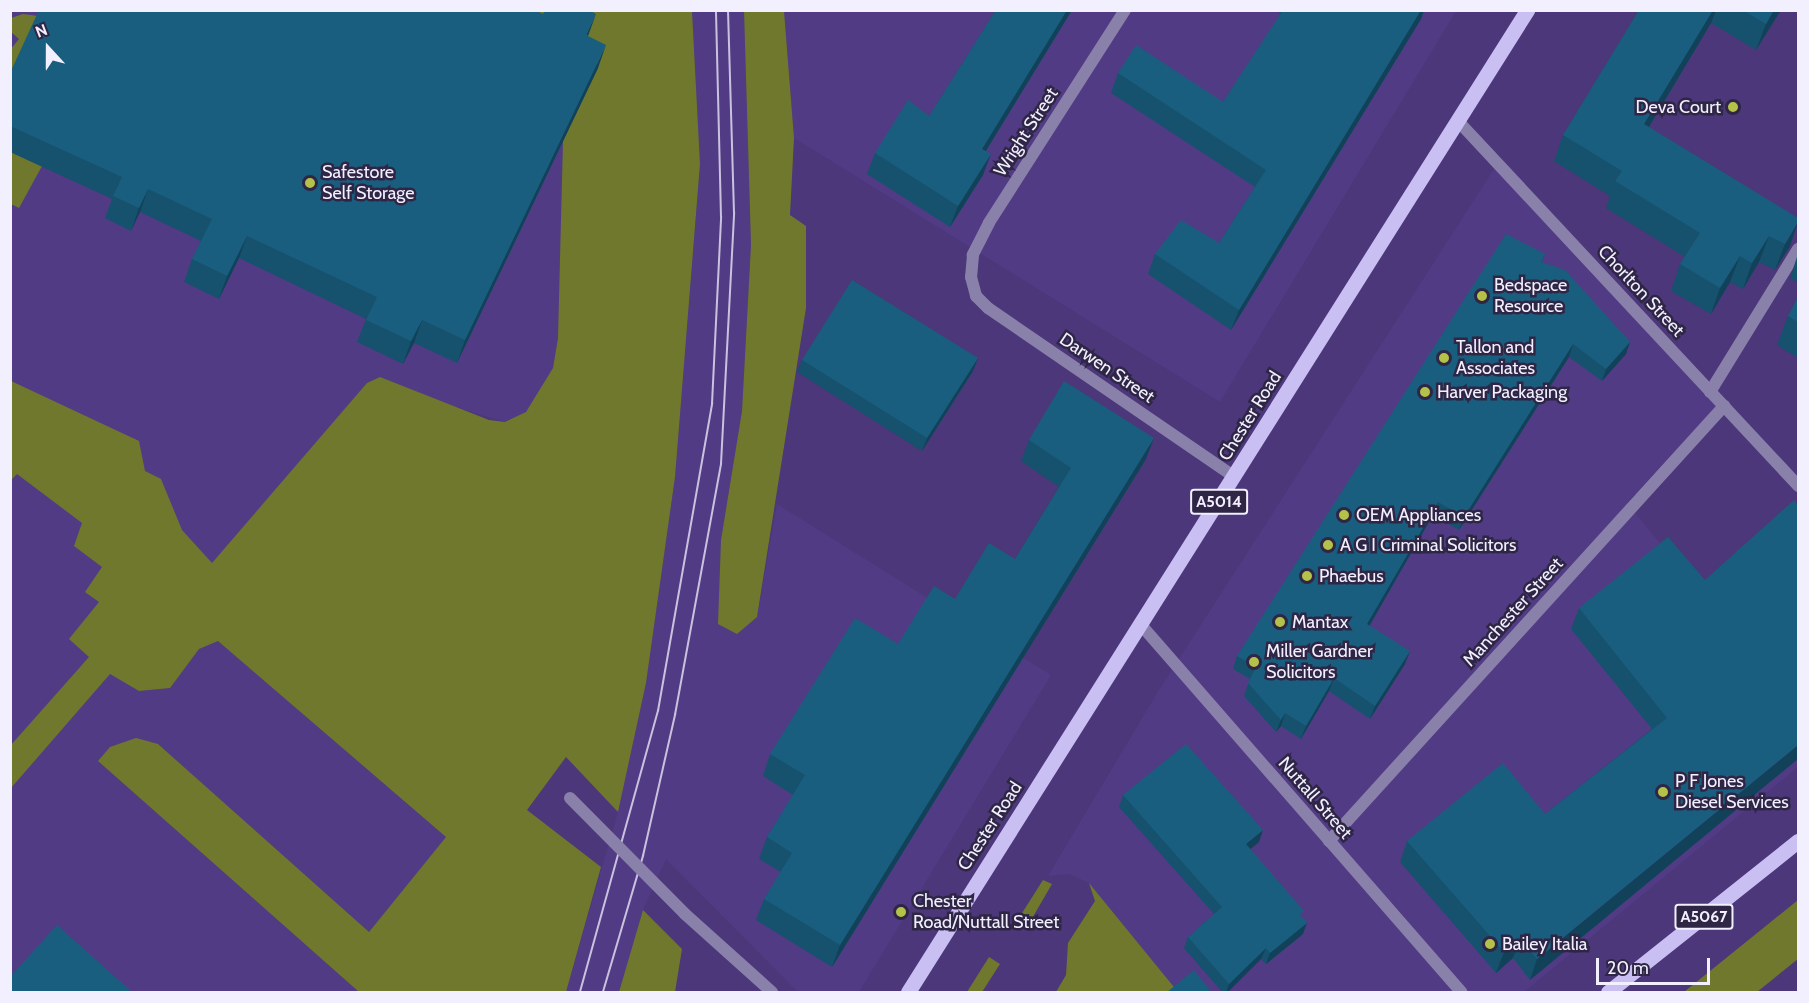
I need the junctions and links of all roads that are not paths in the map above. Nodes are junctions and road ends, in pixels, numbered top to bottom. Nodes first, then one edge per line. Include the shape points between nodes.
1 (1125, 10) edge
2 (1527, 10) edge
3 (1458, 121) junction
4 (1798, 249) edge
5 (971, 278) joint
6 (1710, 392) junction
7 (1724, 406) junction
8 (1235, 477) junction
9 (1798, 486) edge
10 (1142, 626) junction
11 (570, 798) dead end
12 (1329, 841) junction
13 (1798, 841) edge
14 (772, 993) edge
15 (908, 993) edge
16 (1461, 993) edge
17 (1608, 993) edge

1 - 5 street, Wright Street via 989,223 972,255
2 - 3 main road, Chester Road / A5014
3 - 6 street, Chorlton Street
3 - 8 main road, Chester Road / A5014
4 - 6 street
5 - 8 street, Darwen Street via 976,296 988,308
6 - 7 street, Chorlton Street
7 - 9 street, Chorlton Street
7 - 12 street, Manchester Street
8 - 10 main road, Chester Road / A5014
10 - 12 street, Nuttall Street
10 - 15 main road, Chester Road / A5014
11 - 14 street, bridge via 685,914
12 - 16 street, Nuttall Street
13 - 17 main road, A5067

